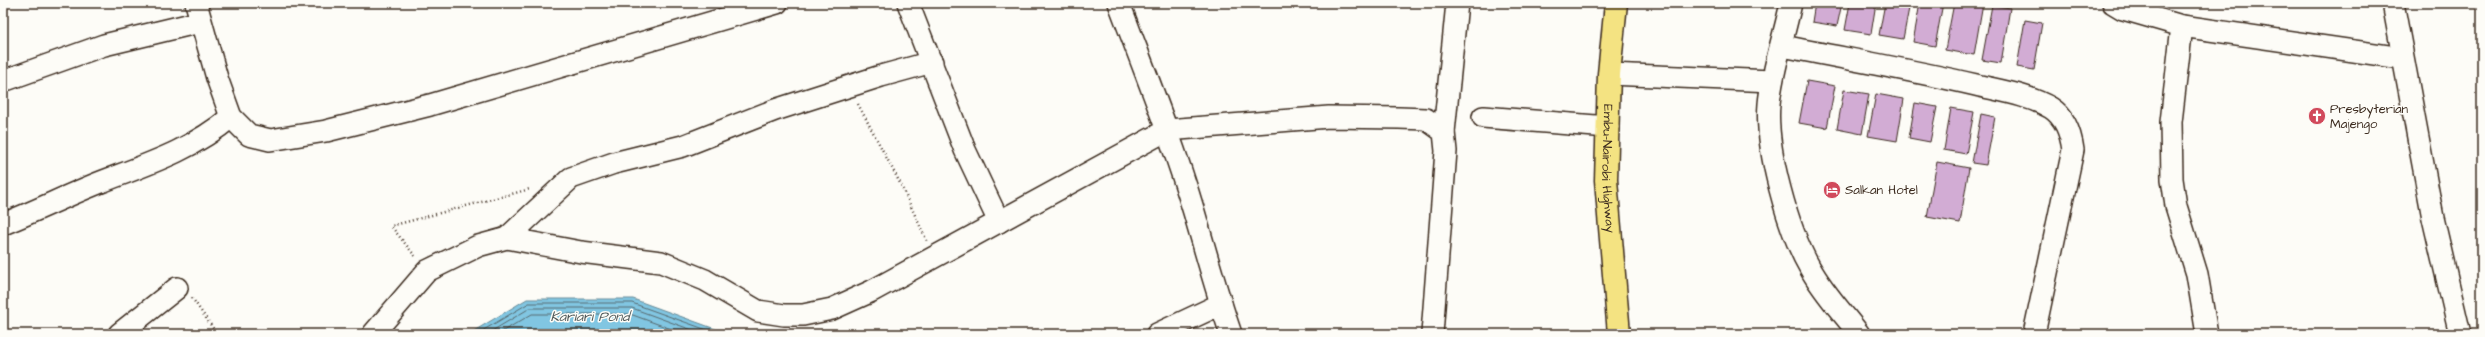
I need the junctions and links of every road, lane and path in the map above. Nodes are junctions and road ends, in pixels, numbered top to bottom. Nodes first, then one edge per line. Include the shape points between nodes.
1 (777, 3) edge
2 (908, 3) edge
3 (1119, 3) edge
4 (1457, 3) edge
5 (1616, 3) edge
6 (1791, 3) edge
7 (2112, 3) edge
8 (2394, 3) edge
9 (750, 7) edge
10 (198, 13) edge
11 (2182, 26) junction
12 (1783, 46) junction
13 (2402, 58) junction
14 (932, 62) junction
15 (1609, 74) junction
16 (3, 81) edge
17 (1772, 81) junction
18 (849, 86) junction
19 (231, 117) junction
20 (1483, 117) dead end
21 (1608, 127) junction
22 (1167, 130) junction
23 (1444, 132) junction
24 (534, 188) dead end
25 (999, 222) junction
26 (3, 224) edge
27 (507, 238) junction
28 (935, 257) junction
29 (427, 271) junction
30 (177, 288) joint
31 (1221, 304) junction
32 (120, 334) edge
33 (217, 334) edge
34 (373, 334) edge
35 (1157, 334) edge
36 (1231, 334) edge
37 (1432, 334) edge
38 (1619, 334) edge
39 (1859, 334) edge
40 (2034, 334) edge
41 (2207, 334) edge
42 (2460, 334) edge

1 - 9 street
2 - 14 street
3 - 22 street
4 - 23 street
5 - 15 main road, Embu-Nairobi Highway
6 - 12 street
7 - 11 street via 2123,9
8 - 13 street
9 - 19 street via 430,105 326,132 270,140 249,135
10 - 16 street
10 - 19 street
11 - 13 street
11 - 41 street via 2171,122 2172,179 2176,206 2197,274
12 - 17 street
12 - 40 street via 2020,96 2052,109 2064,122 2071,136 2073,150
13 - 42 street via 2433,218
14 - 18 street
14 - 25 street via 979,183
15 - 17 street
15 - 21 main road, Embu-Nairobi Highway
17 - 39 street via 1769,106 1771,157 1792,226 1810,268
18 - 27 street via 775,110 683,146 614,163 571,178
18 - 28 path
19 - 26 street via 209,135 158,161 101,182
20 - 21 street
21 - 38 main road, Embu-Nairobi Highway via 1606,180
22 - 23 street via 1329,117 1426,119
22 - 25 street
22 - 31 street
23 - 37 street via 1446,151
24 - 29 path via 391,226
25 - 28 street
27 - 28 street via 581,252 661,262 705,280 758,311 784,316 832,309
27 - 29 street via 478,246
29 - 34 street
30 - 32 street
30 - 33 path via 185,289
31 - 35 street
31 - 36 street

